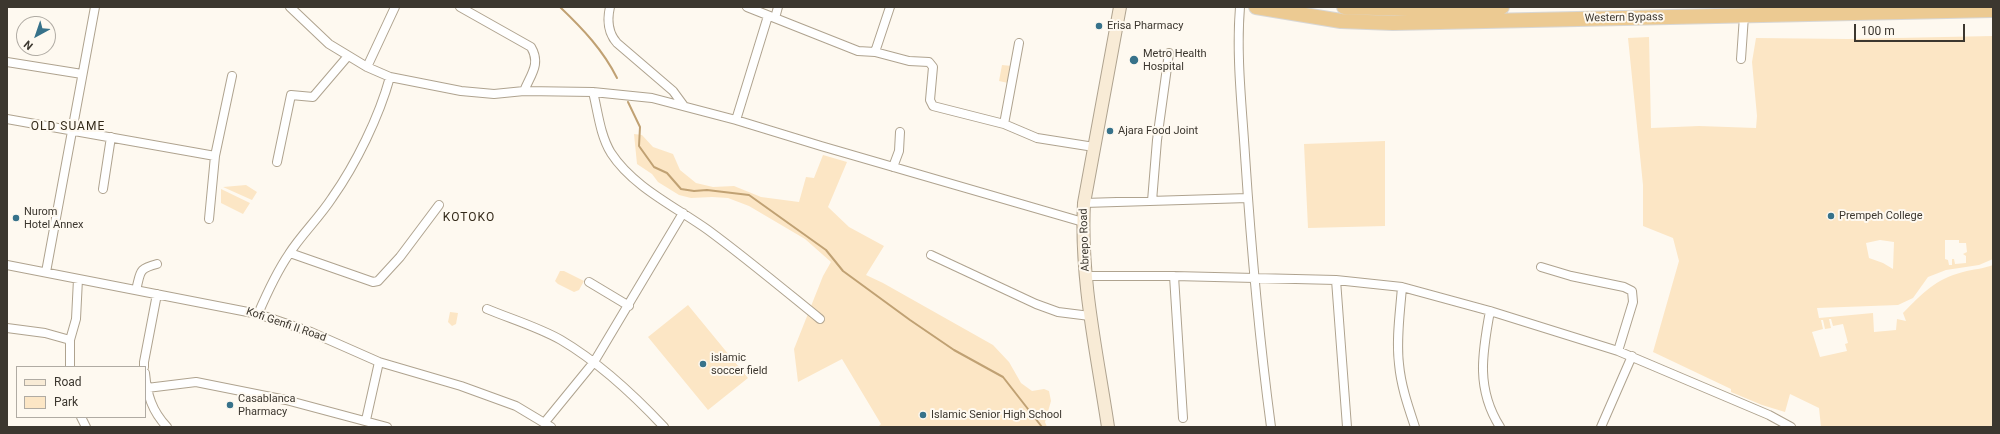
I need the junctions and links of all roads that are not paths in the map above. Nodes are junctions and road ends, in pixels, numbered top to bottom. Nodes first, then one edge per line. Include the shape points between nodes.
1 (95, 7) edge
2 (290, 7) edge
3 (395, 7) edge
4 (460, 7) edge
5 (610, 7) edge
6 (746, 7) edge
7 (778, 7) edge
8 (890, 7) edge
9 (1120, 7) edge
10 (1240, 7) edge
11 (1256, 7) edge
12 (1344, 7) edge
13 (1502, 7) edge
14 (1377, 9) junction
15 (1993, 10) edge
16 (1744, 16) junction
17 (772, 17) junction
18 (1379, 23) junction
19 (1019, 43) dead end
20 (875, 52) junction
21 (1169, 53) dead end
22 (348, 56) junction
23 (1741, 59) dead end
24 (7, 62) edge
25 (367, 67) junction
26 (82, 74) junction
27 (232, 76) dead end
28 (390, 77) junction
29 (524, 91) junction
30 (593, 92) junction
31 (684, 106) junction
32 (7, 119) edge
33 (736, 120) junction
34 (1004, 124) junction
35 (72, 130) junction
36 (900, 132) dead end
37 (111, 137) junction
38 (1094, 147) junction
39 (215, 156) junction
40 (277, 162) dead end
41 (893, 167) junction
42 (103, 188) dead end
43 (1248, 198) junction
44 (1152, 201) junction
45 (1084, 203) junction
46 (439, 205) dead end
47 (683, 213) junction
48 (208, 219) dead end
49 (1083, 222) junction
50 (290, 252) junction
51 (931, 255) dead end
52 (157, 264) dead end
53 (7, 265) edge
54 (1541, 267) dead end
55 (46, 272) junction
56 (1086, 276) junction
57 (1174, 276) junction
58 (1255, 278) junction
59 (78, 279) junction
60 (1336, 280) junction
61 (589, 282) dead end
62 (1402, 287) junction
63 (136, 290) junction
64 (157, 294) junction
65 (629, 306) junction
66 (487, 309) dead end
67 (1490, 311) junction
68 (258, 314) junction
69 (1090, 316) junction
70 (820, 319) dead end
71 (7, 328) edge
72 (70, 340) junction
73 (1618, 351) junction
74 (1632, 356) junction
75 (379, 362) junction
76 (594, 362) junction
77 (70, 366) edge
78 (144, 366) edge
79 (146, 380) edge
80 (147, 388) junction
81 (82, 418) edge
82 (1183, 418) dead end
83 (366, 420) junction
84 (548, 424) edge
85 (86, 427) edge
86 (166, 427) edge
87 (387, 427) edge
88 (664, 427) edge
89 (1108, 427) edge
90 (1271, 427) edge
91 (1347, 427) edge
92 (1415, 427) edge
93 (1500, 427) edge
94 (1601, 427) edge
95 (1791, 427) edge

1 - 26 street
2 - 22 street via 329,44
3 - 25 street
4 - 29 street via 531,47 536,56 536,64
5 - 31 street via 608,17 611,36 673,91
6 - 17 street
7 - 17 street
8 - 20 street
9 - 38 main road, Abrepo Road
10 - 43 street via 1239,72
11 - 18 highway, Western Bypass via 1340,21
12 - 14 highway
13 - 14 highway
14 - 18 highway
15 - 16 highway, Western Bypass
16 - 18 highway, Western Bypass
16 - 23 street
17 - 20 street via 858,51
17 - 33 street
19 - 34 street
20 - 34 street via 909,61 929,62 933,67 930,100 933,106
21 - 44 street
22 - 25 street
22 - 40 street via 313,97 291,95
24 - 26 street
25 - 28 street
26 - 35 street
27 - 39 street
28 - 29 street via 461,91 494,94
28 - 50 street via 358,155 333,198
29 - 30 street
30 - 31 street via 652,98
30 - 47 street via 602,134 611,152 638,182
31 - 33 street
32 - 35 street
33 - 41 street
34 - 38 street via 1037,138
35 - 37 street
35 - 55 street
36 - 41 street via 899,151
37 - 39 street
37 - 42 street
38 - 45 main road, Abrepo Road
39 - 48 street
41 - 49 street
43 - 44 street
43 - 58 street
44 - 45 street
45 - 49 main road, Abrepo Road
46 - 50 street via 400,257 378,281 373,282
47 - 65 street
47 - 70 street
49 - 56 main road, Abrepo Road
50 - 68 street via 269,287
51 - 69 street via 1036,304 1058,312
52 - 63 street via 144,268 140,273
53 - 55 street, Kofi Genfi II Road
54 - 73 street via 1632,291 1633,302
55 - 59 street, Kofi Genfi II Road
56 - 57 street
56 - 69 main road, Abrepo Road
57 - 58 street
57 - 82 street
58 - 60 street
58 - 90 street via 1260,348
59 - 63 street, Kofi Genfi II Road
59 - 72 street via 76,319
60 - 62 street
60 - 91 street
61 - 65 street
62 - 67 street
62 - 92 street via 1399,365 1403,390
63 - 64 street, Kofi Genfi II Road
64 - 68 street, Kofi Genfi II Road
64 - 78 street
65 - 76 street
66 - 76 street via 560,340
67 - 73 street
67 - 93 street via 1484,343 1483,382 1490,410
68 - 75 street, Kofi Genfi II Road via 311,332
69 - 89 main road, Abrepo Road
71 - 72 street via 45,333
72 - 77 street
73 - 74 street
74 - 94 street
74 - 95 street
75 - 83 street
75 - 84 street, Kofi Genfi II Road via 461,386 516,406
76 - 84 street
76 - 88 street via 629,391
79 - 80 street
80 - 83 street via 196,382 286,400
80 - 86 street via 156,415
81 - 85 street
83 - 87 street

